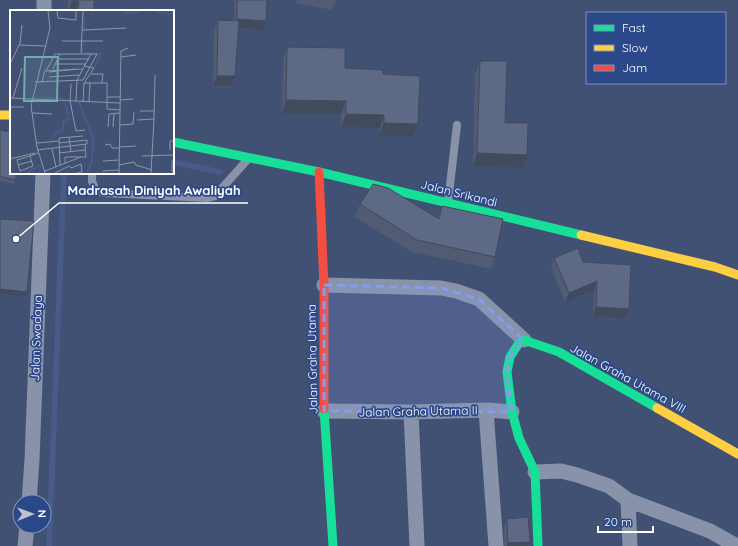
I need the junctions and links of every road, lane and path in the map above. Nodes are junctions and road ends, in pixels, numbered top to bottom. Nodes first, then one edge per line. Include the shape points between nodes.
1 (457, 125) dead end
2 (174, 142) edge
3 (249, 158) junction
4 (319, 172) junction
5 (43, 174) edge
6 (92, 174) edge
7 (448, 203) junction
8 (738, 275) edge
9 (324, 285) junction
10 (524, 340) junction
11 (486, 410) junction
12 (324, 411) junction
13 (411, 412) junction
14 (512, 412) junction
15 (738, 454) edge
16 (535, 472) junction
17 (30, 494) edge
18 (628, 500) junction
19 (26, 534) edge
20 (710, 539) edge
21 (25, 546) edge
22 (333, 546) edge
23 (417, 546) edge
24 (496, 546) edge
25 (538, 546) edge
26 (630, 546) edge
27 (737, 546) edge

1 - 7 lane
2 - 3 street, Jalan Srikandi
3 - 4 street, Jalan Srikandi
3 - 6 lane via 215,196 207,198 103,193 95,189
4 - 7 street, Jalan Srikandi
4 - 9 street, Jalan Graha Utama
5 - 17 street, Jalan Swadaya
7 - 8 street, Jalan Srikandi via 715,267
9 - 10 street via 441,288 456,291 479,299
9 - 12 street, Jalan Graha Utama
10 - 14 street via 510,357 508,372
10 - 15 street, Jalan Graha Utama VIII via 559,352
11 - 13 street, Jalan Graha Utama II
11 - 14 street, Jalan Graha Utama II
11 - 24 street
12 - 13 street, Jalan Graha Utama II
12 - 22 street, Jalan Graha Utama
13 - 23 street
14 - 16 street via 519,438
16 - 18 street via 561,471 577,474 609,486
16 - 25 street
18 - 20 street
18 - 26 street
19 - 21 street
20 - 27 street

